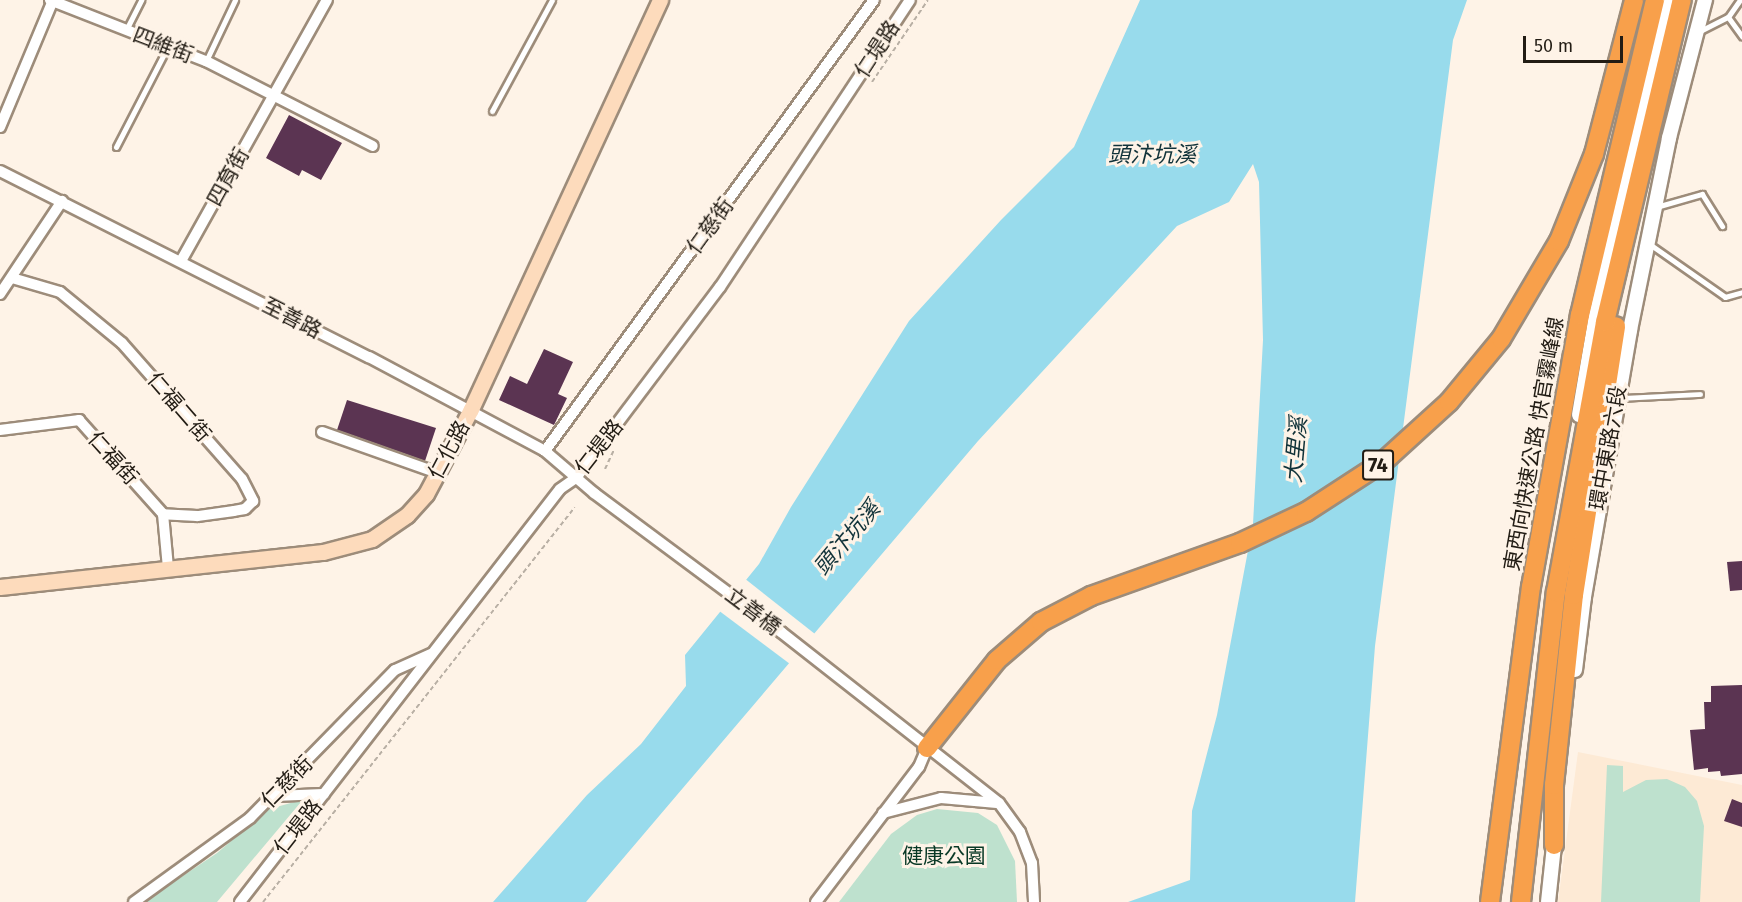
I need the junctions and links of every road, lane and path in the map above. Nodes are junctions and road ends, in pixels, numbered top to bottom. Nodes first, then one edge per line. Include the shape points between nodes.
1 (52, 0) edge
2 (141, 0) edge
3 (235, 0) edge
4 (327, 0) edge
5 (552, 0) edge
6 (660, 0) edge
7 (874, 0) edge
8 (910, 0) edge
9 (1634, 0) edge
10 (1655, 0) edge
11 (1666, 0) edge
12 (1682, 0) edge
13 (1694, 0) edge
14 (1705, 0) edge
15 (1740, 0) edge
16 (1728, 17) junction
17 (126, 30) junction
18 (1696, 33) junction
19 (1742, 36) edge
20 (167, 48) junction
21 (206, 61) junction
22 (275, 94) junction
23 (492, 111) dead end
24 (0, 127) edge
25 (373, 146) dead end
26 (116, 147) dead end
27 (0, 171) edge
28 (62, 201) junction
29 (1655, 207) junction
30 (1722, 226) dead end
31 (1647, 242) junction
32 (181, 261) junction
33 (12, 278) junction
34 (1742, 292) edge
35 (0, 294) edge
36 (1700, 394) dead end
37 (1617, 398) junction
38 (471, 409) junction
39 (0, 430) edge
40 (322, 432) dead end
41 (545, 451) junction
42 (438, 473) junction
43 (576, 478) junction
44 (575, 507) dead end
45 (163, 514) junction
46 (168, 568) junction
47 (0, 587) edge
48 (431, 654) junction
49 (927, 747) junction
50 (324, 794) junction
51 (274, 796) junction
52 (999, 803) junction
53 (882, 813) junction
54 (1554, 845) junction
55 (134, 902) edge
56 (240, 902) edge
57 (263, 902) edge
58 (816, 902) edge
59 (1034, 902) edge
60 (1490, 902) edge
61 (1519, 902) edge
62 (1548, 902) edge

1 - 17 street, 四維街
1 - 24 street
2 - 17 lane
3 - 21 lane
4 - 22 street, 四育街
5 - 23 lane
6 - 38 main road, 仁化路
7 - 41 street, 仁慈街
8 - 43 street, 仁堤路 via 720,287
9 - 49 highway, 74 via 1594,154 1566,225 1520,311 1449,402 1383,462 1306,512 1240,543 1091,596 1041,622 997,660
10 - 60 highway, 東西向快速公路 快官霧峰線 via 1580,315 1531,587
11 - 61 street, 環中東路六段 via 1595,320 1550,593
12 - 61 highway via 1598,358 1556,592
13 - 54 highway via 1638,222 1616,329 1574,595 1554,785
14 - 18 street, 環中東路六段
15 - 16 lane
16 - 18 lane
16 - 19 lane
17 - 20 street, 四維街
18 - 29 street, 環中東路六段
20 - 21 street, 四維街
20 - 26 lane
21 - 22 street, 四維街
22 - 25 street
22 - 32 street, 四育街
27 - 28 street, 至善路
28 - 32 street, 至善路
28 - 33 street
29 - 30 lane via 1702,194
29 - 31 street, 環中東路六段
31 - 34 lane via 1725,297
31 - 37 street, 環中東路六段
32 - 38 street, 至善路
33 - 35 street
33 - 45 street, 仁福二街 via 60,292 122,343 242,479 253,501 249,507 234,511 197,516
36 - 37 lane
37 - 54 street, 環中東路六段 via 1584,597
38 - 41 street, 至善路
38 - 42 main road, 仁化路
39 - 45 street, 仁福街 via 79,420
40 - 42 street
41 - 43 street, 至善路
42 - 46 main road, 仁化路 via 407,515 360,544 322,552
43 - 48 street, 仁堤路 via 560,489
43 - 49 street, 立善橋
44 - 57 path
45 - 46 street
46 - 47 main road, 仁化路
48 - 50 street, 仁堤路
48 - 51 street, 仁慈街 via 395,670
49 - 52 street, 立善橋
49 - 53 street via 919,767
50 - 51 street
50 - 56 street, 仁堤路
51 - 55 street, 仁慈街 via 250,818
52 - 53 street via 941,798
52 - 59 street, 立善橋 via 1020,832 1030,856
53 - 58 street
54 - 62 street, 環中東路六段

